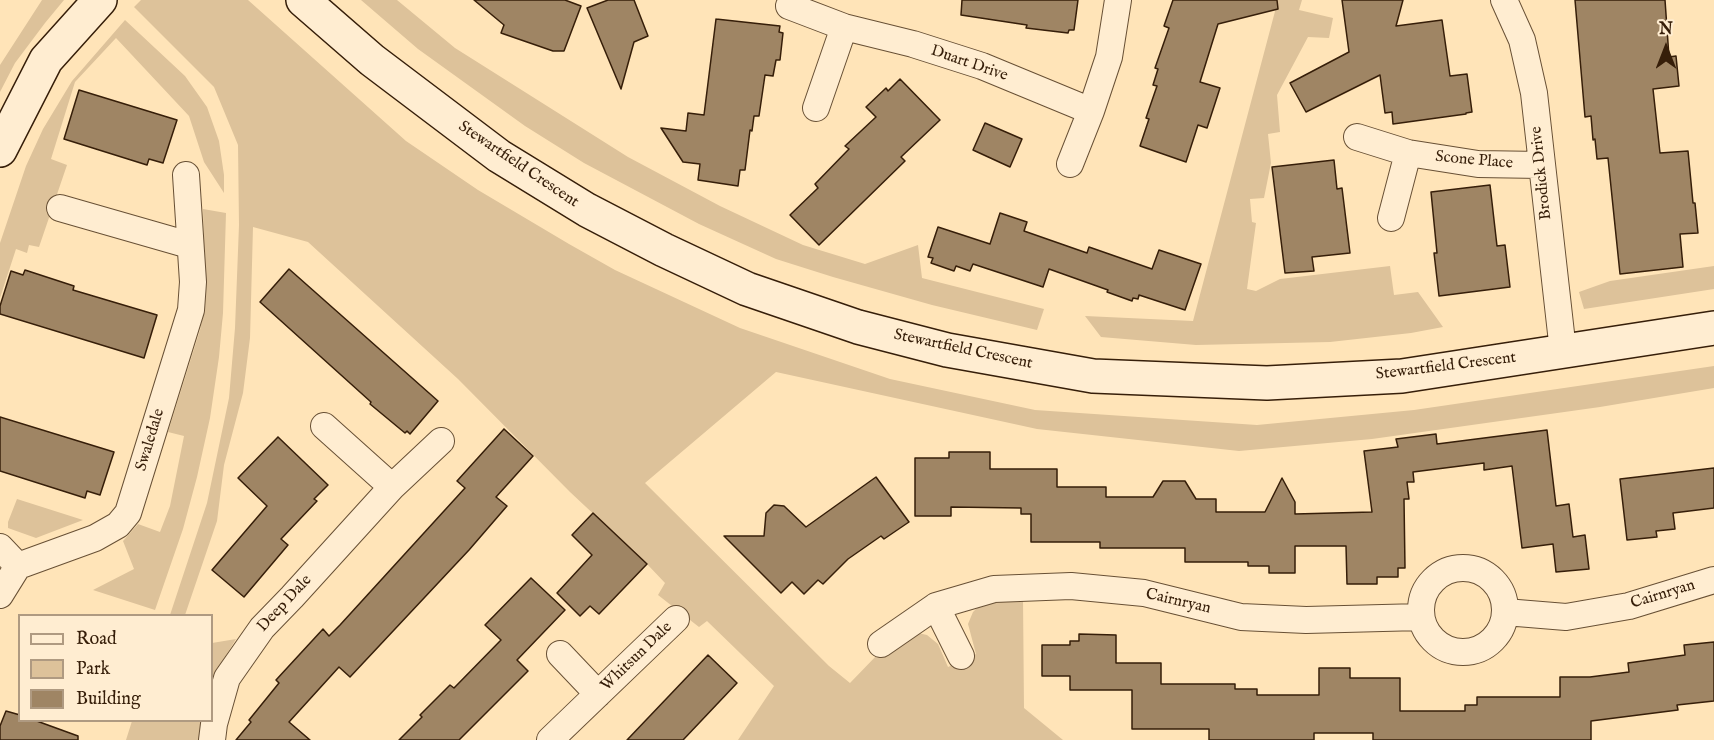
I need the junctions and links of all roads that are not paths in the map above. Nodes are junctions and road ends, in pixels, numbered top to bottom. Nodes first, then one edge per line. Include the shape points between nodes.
1 (100, 0) edge
2 (303, 0) edge
3 (1118, 0) edge
4 (1504, 0) edge
5 (789, 6) dead end
6 (844, 27) junction
7 (816, 108) dead end
8 (1091, 111) junction
9 (1357, 137) dead end
10 (0, 150) edge
11 (1408, 153) junction
12 (1070, 164) dead end
13 (1541, 165) junction
14 (186, 175) dead end
15 (60, 208) dead end
16 (1391, 218) dead end
17 (189, 245) junction
18 (1714, 328) edge
19 (1563, 351) junction
20 (324, 426) dead end
21 (441, 441) dead end
22 (392, 487) junction
23 (0, 547) edge
24 (18, 566) junction
25 (1714, 580) edge
26 (0, 595) edge
27 (936, 606) junction
28 (1505, 612) junction
29 (1421, 617) junction
30 (676, 619) dead end
31 (881, 644) dead end
32 (560, 654) dead end
33 (961, 656) dead end
34 (598, 694) junction
35 (212, 740) edge
36 (550, 740) edge

1 - 10 street via 46,60
2 - 19 street, Stewartfield Crescent via 372,60 499,156 587,210 747,289 858,327 947,350 1093,376 1267,383 1402,376
3 - 8 street via 1109,57
4 - 13 street, Brodick Drive via 1522,40 1534,93
5 - 6 street, Duart Drive
6 - 7 street
6 - 8 street, Duart Drive via 982,66
8 - 12 street
9 - 11 street, Scone Place
11 - 13 street, Scone Place via 1478,164
11 - 16 street
13 - 19 street, Brodick Drive
14 - 17 street, Swaledale
15 - 17 street
17 - 24 street, Swaledale via 191,310 128,513 118,525 95,538
18 - 19 street, Stewartfield Crescent
20 - 22 street
21 - 22 street, Deep Dale
22 - 35 street, Deep Dale via 262,628 227,678
23 - 24 street
24 - 26 street
25 - 28 street, Cairnryan via 1629,606 1566,617
27 - 29 street, Cairnryan via 994,588 1071,586 1144,593 1241,617
27 - 31 street, Cairnryan
27 - 33 street
28 - 29 street via 1496,637 1473,651 1459,652 1434,641
28 - 29 street via 1499,587 1490,578 1480,571 1454,568 1437,578 1425,592
30 - 34 street, Whitsun Dale
32 - 34 street, Whitsun Dale
34 - 36 street, Whitsun Dale

